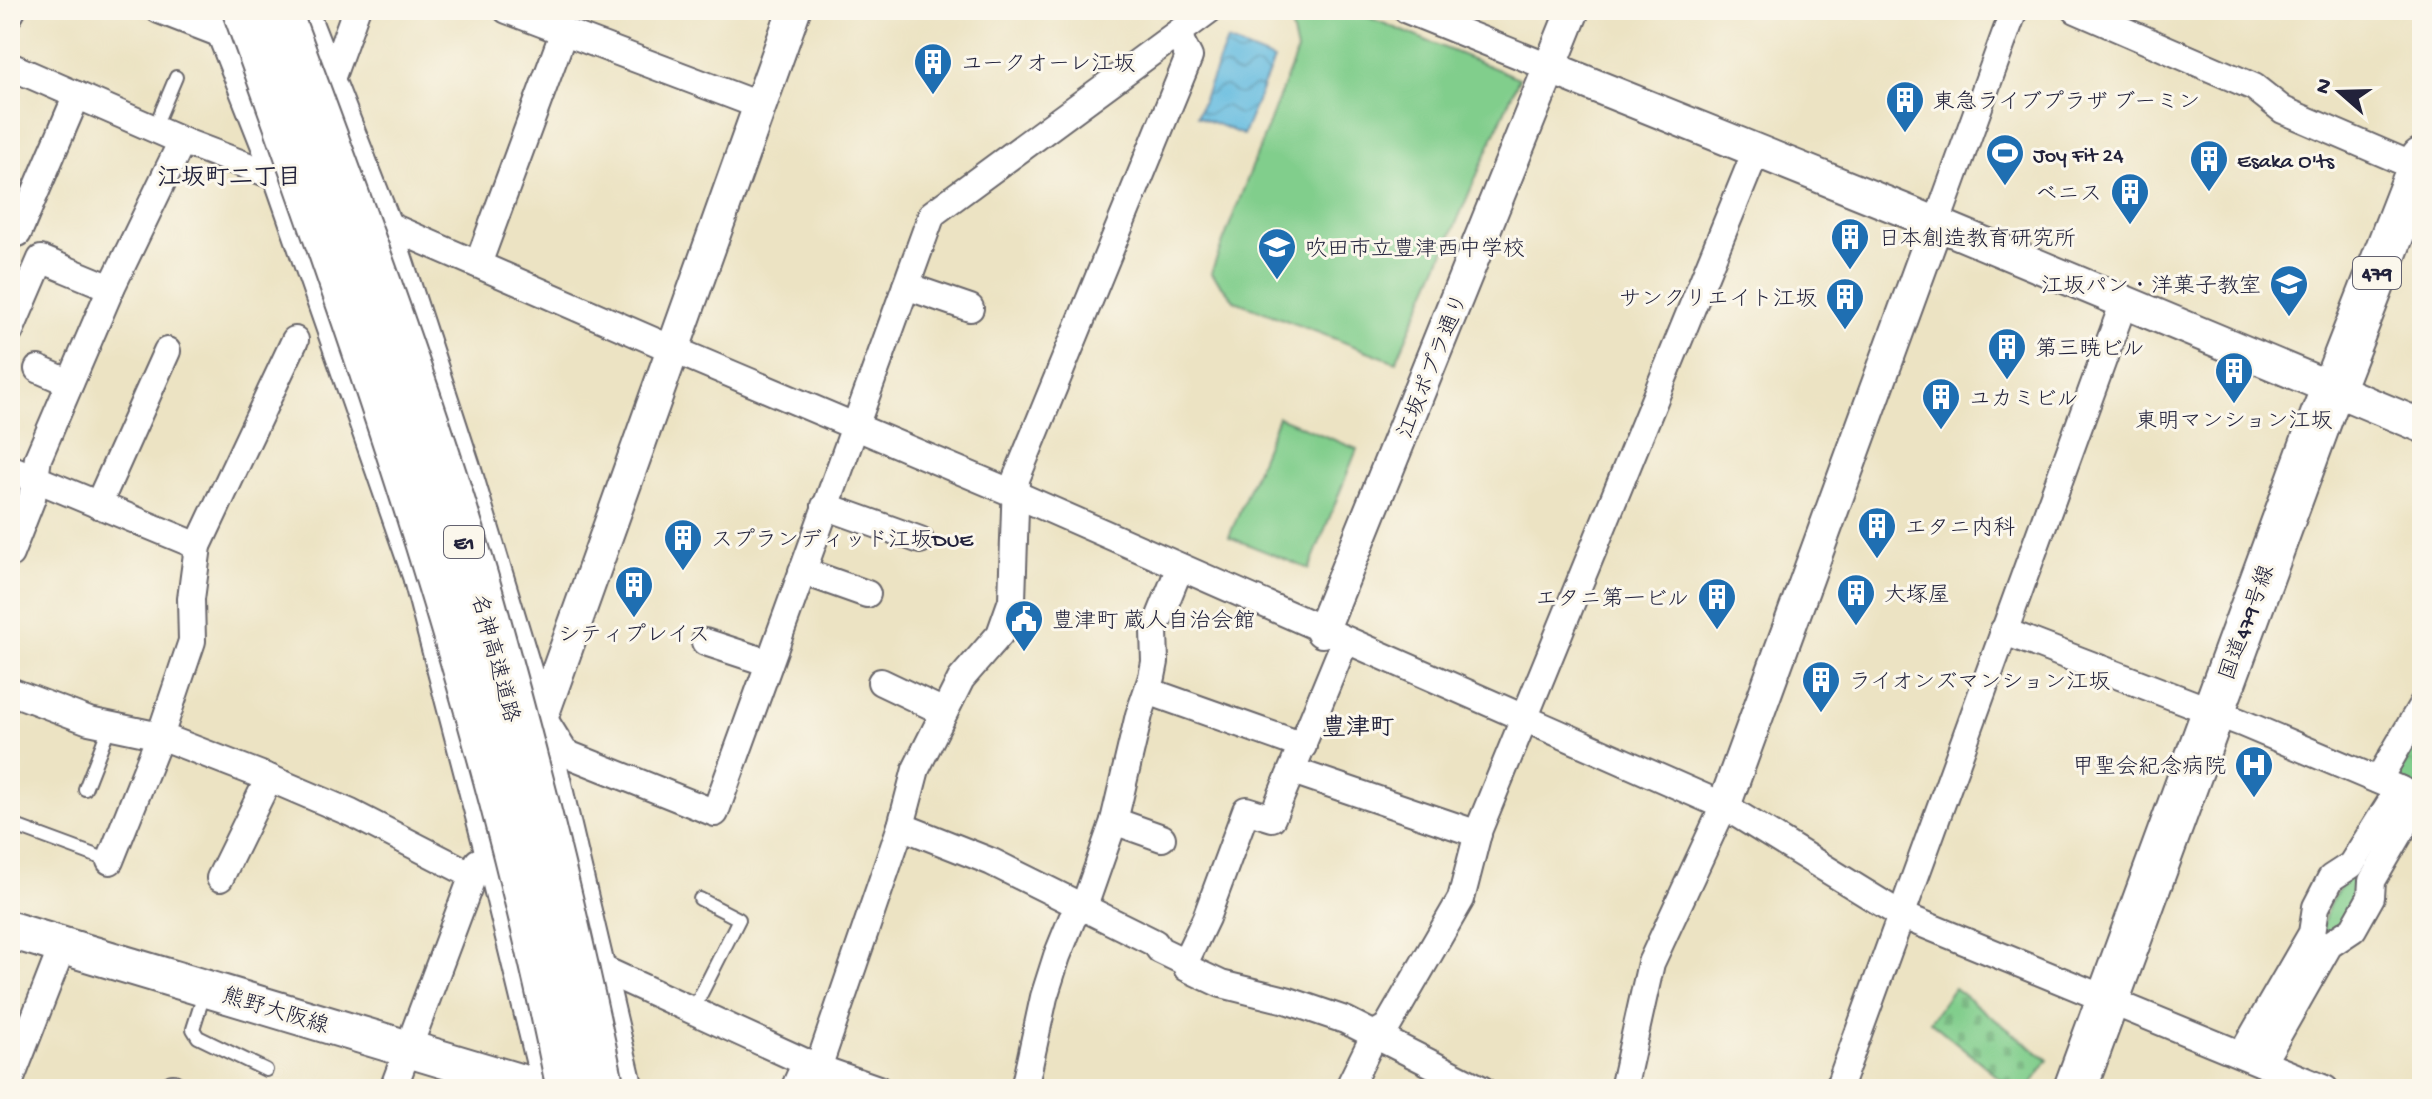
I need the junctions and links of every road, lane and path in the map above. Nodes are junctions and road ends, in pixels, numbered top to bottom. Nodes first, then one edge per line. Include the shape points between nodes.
1 (159, 10) edge
2 (278, 10) edge
3 (304, 10) edge
4 (356, 10) edge
5 (507, 10) edge
6 (794, 10) edge
7 (1209, 10) edge
8 (1407, 10) edge
9 (1573, 10) edge
10 (2014, 10) edge
11 (2076, 10) edge
12 (226, 18) edge
13 (564, 31) junction
14 (1177, 34) junction
15 (10, 66) edge
16 (1551, 68) junction
17 (176, 77) dead end
18 (331, 79) junction
19 (77, 95) junction
20 (758, 105) junction
21 (154, 129) junction
22 (182, 141) junction
23 (1756, 151) junction
24 (2421, 165) edge
25 (277, 177) junction
26 (388, 225) junction
27 (1936, 225) junction
28 (18, 233) dead end
29 (478, 264) junction
30 (906, 286) junction
31 (111, 288) junction
32 (2124, 302) junction
33 (970, 308) dead end
34 (10, 331) edge
35 (295, 340) dead end
36 (672, 349) junction
37 (167, 351) dead end
38 (38, 369) dead end
39 (70, 383) junction
40 (2332, 388) junction
41 (2422, 426) edge
42 (854, 427) junction
43 (22, 474) edge
44 (1015, 494) junction
45 (98, 505) junction
46 (825, 506) junction
47 (920, 540) dead end
48 (198, 546) junction
49 (10, 554) edge
50 (1180, 567) junction
51 (802, 571) junction
52 (867, 594) dead end
53 (2003, 631) junction
54 (1334, 636) junction
55 (705, 642) dead end
56 (769, 663) junction
57 (881, 682) dead end
58 (10, 691) edge
59 (1148, 691) junction
60 (2422, 705) edge
61 (944, 712) junction
62 (2212, 712) junction
63 (542, 716) junction
64 (1525, 719) junction
65 (110, 725) junction
66 (160, 736) junction
67 (1303, 746) junction
68 (1293, 771) junction
69 (269, 778) junction
70 (85, 789) dead end
71 (2405, 792) edge
72 (1724, 806) junction
73 (1114, 821) junction
74 (10, 824) edge
75 (901, 826) junction
76 (1478, 834) junction
77 (1162, 838) dead end
78 (486, 843) junction
79 (110, 861) joint
80 (472, 875) junction
81 (220, 878) dead end
82 (700, 899) dead end
83 (1081, 906) junction
84 (1901, 915) junction
85 (10, 930) edge
86 (63, 945) junction
87 (1185, 962) junction
88 (600, 968) junction
89 (206, 988) junction
90 (2107, 999) junction
91 (692, 1012) junction
92 (1375, 1034) junction
93 (407, 1047) junction
94 (2252, 1058) junction
95 (812, 1065) junction
96 (266, 1070) dead end
97 (481, 1080) edge
98 (10, 1081) edge
99 (393, 1089) edge
100 (544, 1089) edge
101 (569, 1089) edge
102 (602, 1089) edge
103 (630, 1089) edge
104 (794, 1089) edge
105 (878, 1089) edge
106 (1024, 1089) edge
107 (1348, 1089) edge
108 (1481, 1089) edge
109 (1623, 1089) edge
110 (1838, 1089) edge
111 (2075, 1089) edge
112 (2325, 1089) edge

1 - 12 street
2 - 102 highway, 名神高速道路 / E1, bridge via 367,248 482,601 578,971
3 - 18 street
4 - 18 street
5 - 13 street
6 - 20 street
7 - 14 street
8 - 16 street
9 - 16 street, 江坂ポプラ通り
10 - 27 street
11 - 24 street via 2254,87 2283,110
12 - 25 street
12 - 101 highway, 名神高速道路 / E1, bridge via 347,293 448,605 544,961
13 - 20 street
13 - 29 street
14 - 30 street via 932,214
14 - 44 street via 1189,57 1016,479
15 - 19 street
16 - 23 street
16 - 54 street, 江坂ポプラ通り
17 - 21 lane
18 - 26 street
19 - 21 street
19 - 28 street
20 - 36 street
21 - 22 street
22 - 25 street
22 - 31 street
23 - 27 street
23 - 64 street
24 - 40 highway, 国道479号線 / 479
25 - 26 street
25 - 78 street via 416,576
26 - 29 street
26 - 63 street
27 - 32 street
27 - 72 street
29 - 36 street
30 - 33 street
30 - 42 street
31 - 34 street via 41,259
31 - 39 street
32 - 40 street
32 - 53 street
35 - 48 street
36 - 42 street
36 - 63 street
37 - 45 street
38 - 39 street
39 - 43 street via 38,458
40 - 41 street
40 - 62 highway, 国道479号線 / 479
42 - 44 street
42 - 46 street
43 - 45 street
43 - 49 street via 32,498
44 - 50 street
44 - 61 street via 1012,600 1000,634 961,679
45 - 48 street
46 - 47 street
46 - 51 street
48 - 66 street via 192,641
50 - 54 street
50 - 59 street via 1154,631 1155,662
51 - 52 street
51 - 56 street
53 - 62 street
53 - 84 street
54 - 64 street
54 - 67 street
55 - 56 street
56 - 63 street via 715,813 565,753
57 - 61 street
58 - 65 street
59 - 67 street
59 - 73 street
60 - 71 street
61 - 75 street via 916,769
62 - 71 street
62 - 90 highway, 国道479号線 / 479
63 - 78 street
63 - 88 street
64 - 72 street
64 - 76 street
65 - 66 street
65 - 70 lane
66 - 69 street
66 - 79 street
67 - 68 street
68 - 76 street
68 - 87 street via 1272,818 1246,810
69 - 80 street
69 - 81 street
71 - 94 street via 2351,865 2331,878 2316,907 2312,933
71 - 94 street via 2371,897 2353,929 2329,945
72 - 84 street
72 - 109 street via 1651,963
73 - 77 street
73 - 83 street
74 - 79 lane
75 - 83 street via 992,862
75 - 95 street
76 - 92 street via 1461,899 1387,1027
78 - 80 street
78 - 100 street
80 - 93 street
82 - 91 lane via 739,919
83 - 87 street
83 - 106 street via 1044,997
84 - 90 street
84 - 110 street
85 - 86 main road, 熊野大阪線
86 - 89 main road, 熊野大阪線
86 - 98 street
87 - 92 street via 1187,968 1221,984 1286,1000
88 - 91 street
88 - 103 street
89 - 93 main road, 熊野大阪線
89 - 96 lane via 193,1029 198,1037
90 - 94 street
90 - 111 highway, 国道479号線 / 479
91 - 95 street
92 - 107 street
92 - 108 street
93 - 97 main road, 熊野大阪線
93 - 99 street
94 - 112 street
95 - 104 street
95 - 105 street
97 - 100 main road, 熊野大阪線

